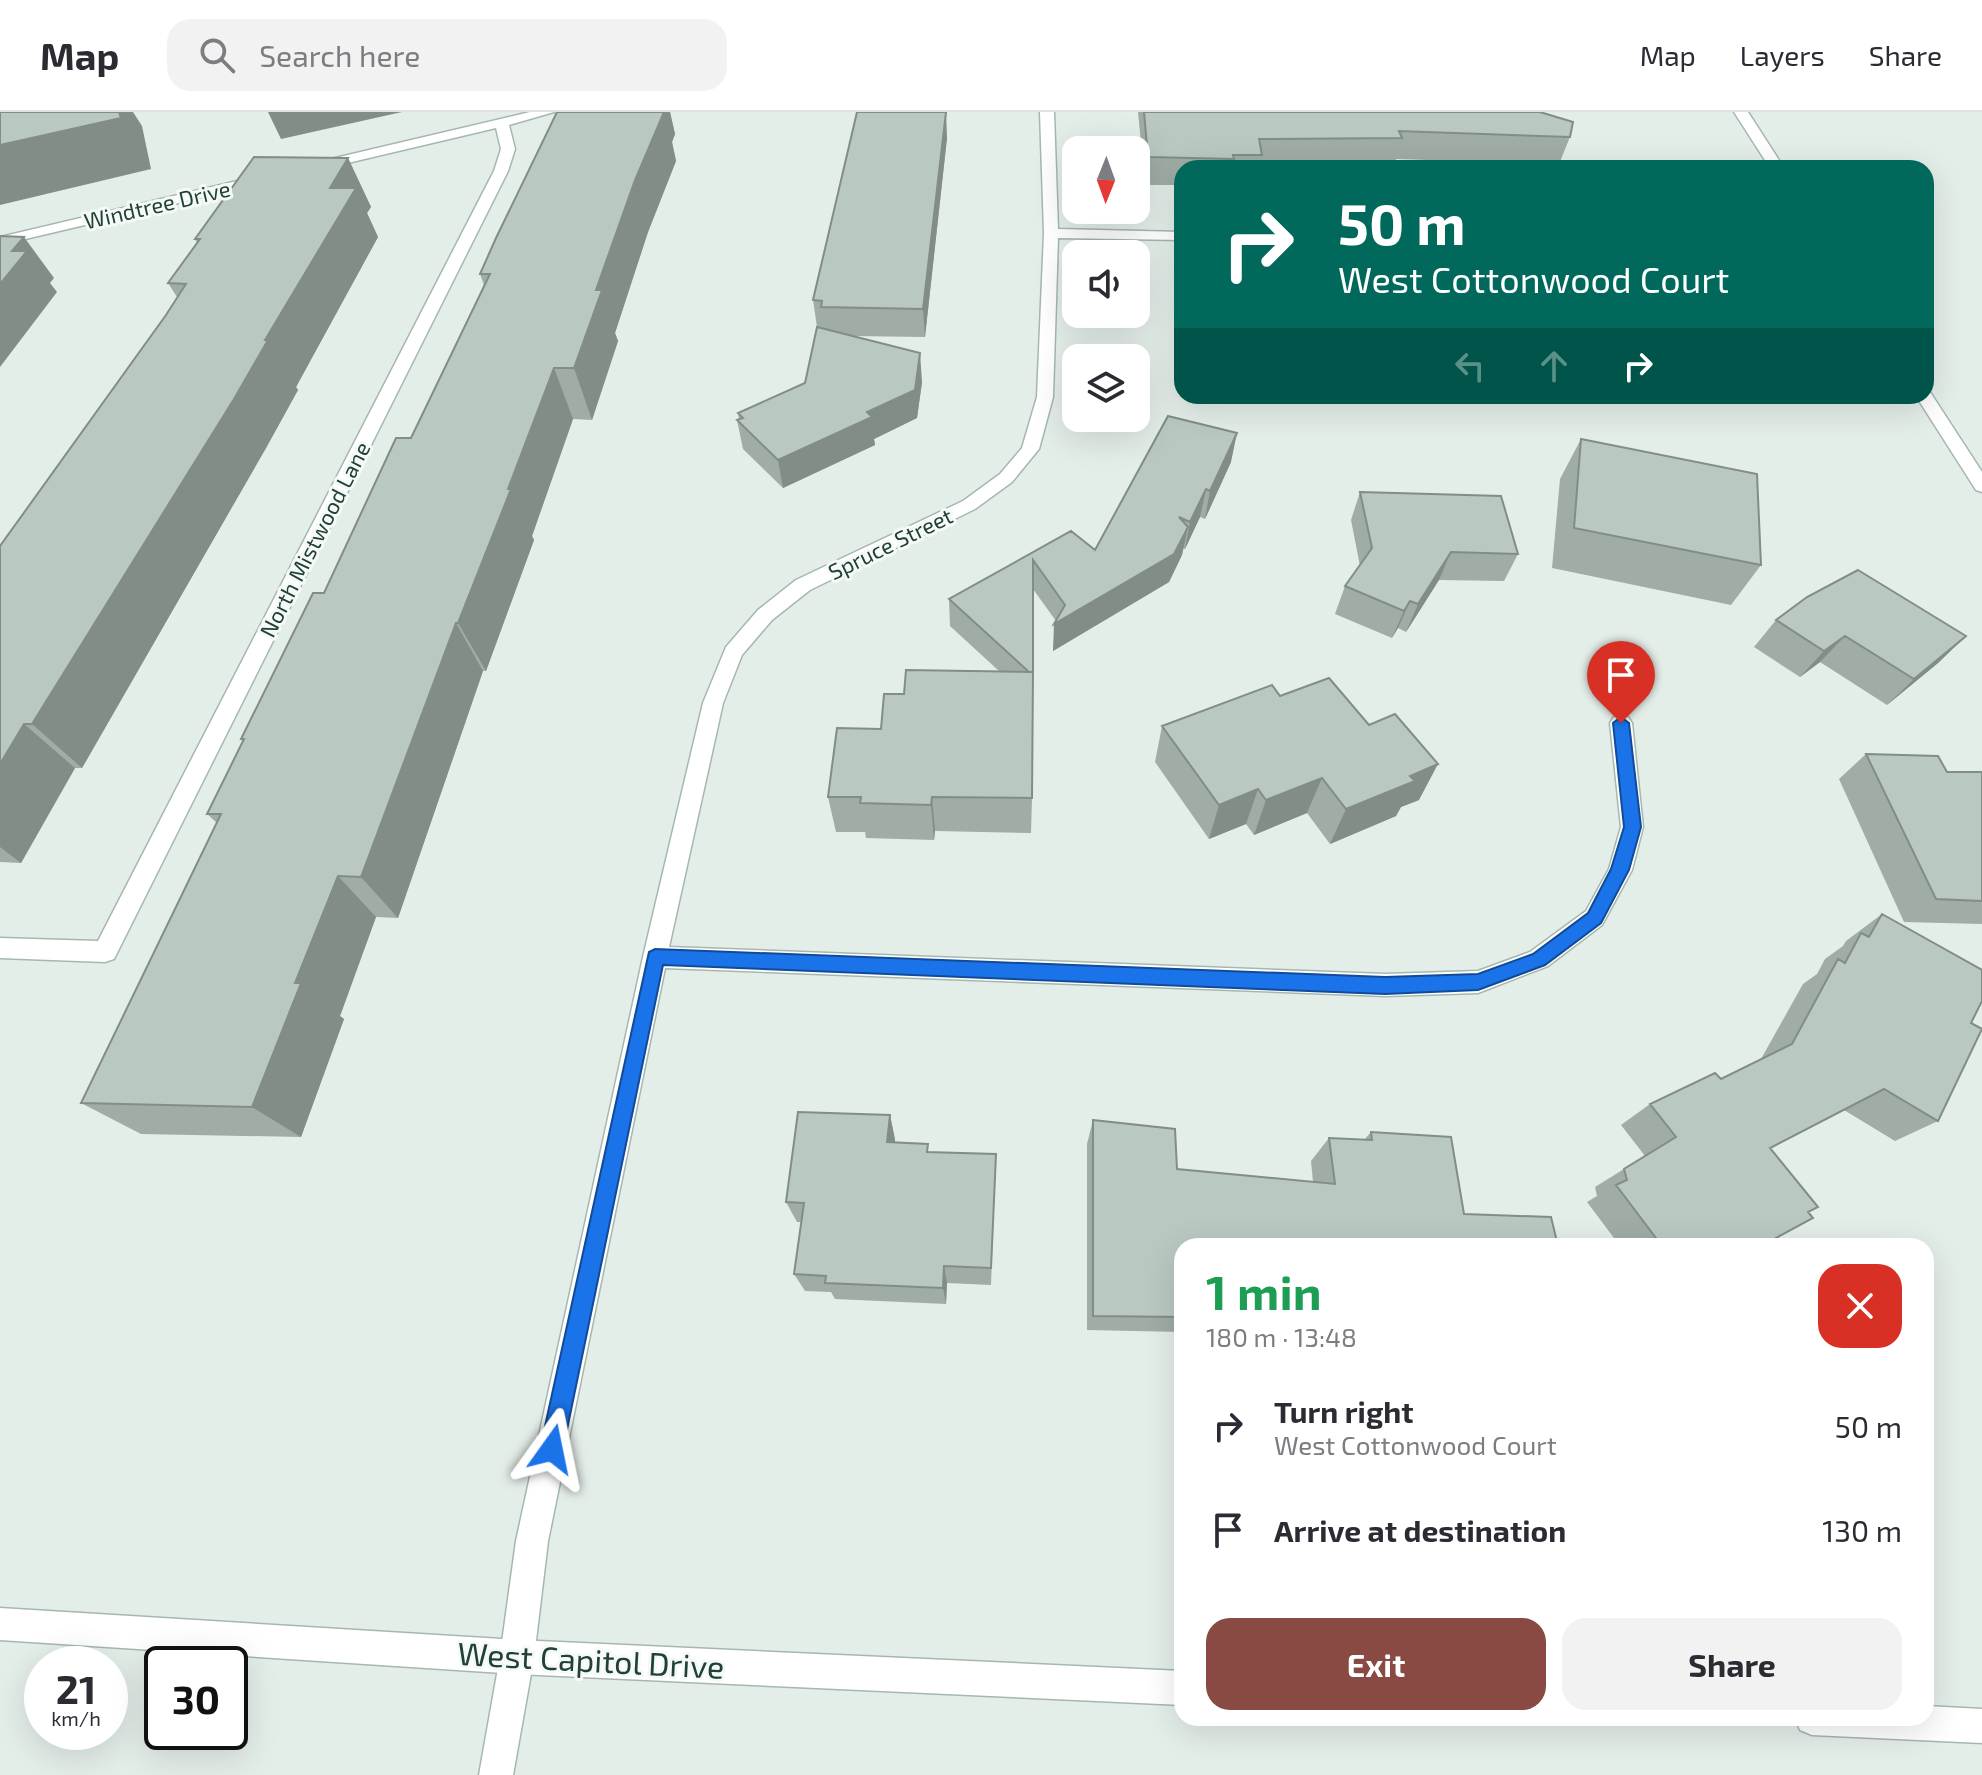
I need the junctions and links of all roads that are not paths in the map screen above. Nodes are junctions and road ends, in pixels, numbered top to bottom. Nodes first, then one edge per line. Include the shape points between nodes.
1 (547, 112) edge
2 (1047, 112) edge
3 (1741, 112) edge
4 (502, 123) junction
5 (1772, 160) edge
6 (304, 170) edge
7 (274, 177) edge
8 (1051, 233) junction
9 (1174, 236) edge
10 (0, 241) edge
11 (1929, 404) edge
12 (1982, 486) edge
13 (1621, 723) dead end
14 (0, 948) edge
15 (655, 957) junction
16 (0, 1624) edge
17 (517, 1657) junction
18 (1174, 1688) edge
19 (1934, 1724) edge
20 (1982, 1726) edge
21 (496, 1775) edge

1 - 4 street
2 - 8 street, Spruce Street
3 - 5 street
4 - 6 street
4 - 14 street, North Mistwood Lane via 508,149 501,171 105,952
7 - 10 street, Windtree Drive
8 - 9 street
8 - 15 street, Spruce Street via 1045,397 1030,449 1006,478 969,505 803,585 765,615 733,652 713,703
11 - 12 street
13 - 15 street via 1632,827 1620,870 1594,918 1539,959 1478,982 1385,985
15 - 17 street, Spruce Street via 532,1541
16 - 17 street, West Capitol Drive
17 - 18 street, West Capitol Drive
17 - 21 street, Spruce Street
19 - 20 street

